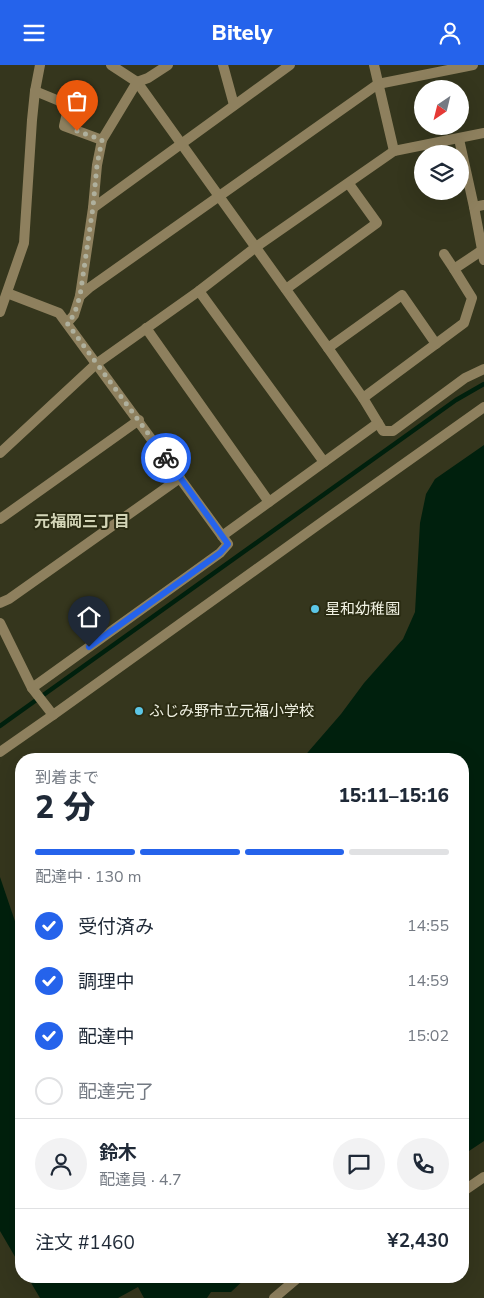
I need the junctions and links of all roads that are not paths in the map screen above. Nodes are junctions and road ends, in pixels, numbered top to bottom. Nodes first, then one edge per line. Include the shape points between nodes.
1 (40, 65) edge
2 (111, 65) edge
3 (168, 65) edge
4 (223, 65) edge
5 (290, 65) edge
6 (374, 65) edge
7 (473, 65) edge
8 (137, 82) junction
9 (378, 83) junction
10 (35, 91) junction
11 (234, 105) junction
12 (484, 133) edge
13 (459, 139) junction
14 (102, 140) junction
15 (181, 143) junction
16 (394, 151) junction
17 (349, 184) junction
18 (218, 196) junction
19 (479, 206) edge
20 (93, 207) junction
21 (256, 247) junction
22 (444, 254) dead end
23 (483, 256) edge
24 (454, 269) junction
25 (286, 289) junction
26 (199, 291) junction
27 (7, 293) junction
28 (80, 296) junction
29 (0, 312) edge
30 (67, 323) junction
31 (146, 328) junction
32 (436, 344) junction
33 (328, 348) junction
34 (96, 364) junction
35 (484, 369) edge
36 (363, 398) junction
37 (484, 407) edge
38 (139, 420) junction
39 (378, 423) junction
40 (0, 453) edge
41 (324, 462) junction
42 (180, 478) junction
43 (269, 503) junction
44 (0, 519) edge
45 (222, 536) junction
46 (0, 603) edge
47 (0, 623) edge
48 (32, 688) junction
49 (52, 715) junction
50 (0, 752) edge
51 (484, 1177) edge
52 (469, 1187) edge
53 (292, 1283) edge
54 (274, 1298) edge

1 - 10 street
2 - 8 street
3 - 8 street via 148,79
4 - 11 street
5 - 11 street
6 - 9 street
7 - 9 street
8 - 14 street
8 - 15 street
9 - 16 street
9 - 18 street
10 - 14 street via 69,105 64,126
10 - 27 street via 24,243
11 - 15 street
12 - 13 street
13 - 16 street
13 - 19 street
14 - 20 street
15 - 18 street
15 - 20 street
16 - 17 street
17 - 21 street
17 - 25 street via 377,223
18 - 21 street
18 - 28 street
19 - 23 street
20 - 28 street
21 - 25 street
21 - 26 street
22 - 24 street
23 - 24 street
24 - 32 street via 472,298 464,323
25 - 33 street
26 - 31 street
26 - 41 street
27 - 29 street
27 - 30 street via 59,313
28 - 30 street via 74,315
30 - 34 street
31 - 34 street
31 - 43 street
32 - 33 street via 402,295
32 - 36 street
33 - 36 street
34 - 38 street
34 - 40 street
35 - 39 street via 464,378 393,431 383,431
36 - 39 street
37 - 49 street
38 - 42 street
38 - 44 street
39 - 41 street
41 - 43 street
42 - 45 street
42 - 46 street
43 - 45 street
45 - 48 street via 228,544 220,553
47 - 48 street
48 - 49 street
49 - 50 street
51 - 52 street
53 - 54 street

